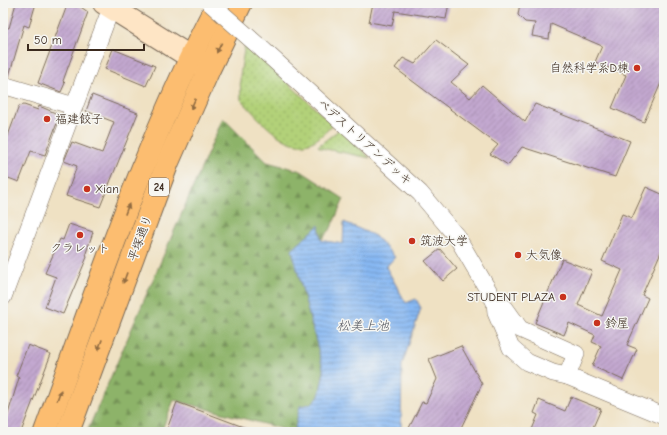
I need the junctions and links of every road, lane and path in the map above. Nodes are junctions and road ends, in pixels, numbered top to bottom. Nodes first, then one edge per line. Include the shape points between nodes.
1 (210, 3) edge
2 (218, 3) edge
3 (241, 3) edge
4 (108, 5) edge
5 (190, 58) junction
6 (209, 69) junction
7 (3, 85) edge
8 (74, 106) junction
9 (3, 297) edge
10 (495, 302) junction
11 (567, 376) junction
12 (664, 416) edge
13 (45, 432) edge
14 (68, 432) edge

1 - 10 street, ペデストリアンデッキ, bridge via 420,193 457,237
2 - 5 main road, 平塚通り / 24
3 -> 6 main road, 平塚通り / 24
4 - 5 street
4 - 8 street
5 - 6 street
13 -> 5 main road, 平塚通り / 24 via 147,157
6 -> 14 main road, 平塚通り / 24 via 168,162
7 - 8 street
8 - 9 street
10 - 11 street, ペデストリアンデッキ via 496,313 511,348 527,362 552,374
10 - 11 street, ペデストリアンデッキ via 506,308 520,329 576,354
11 - 12 street, ペデストリアンデッキ

